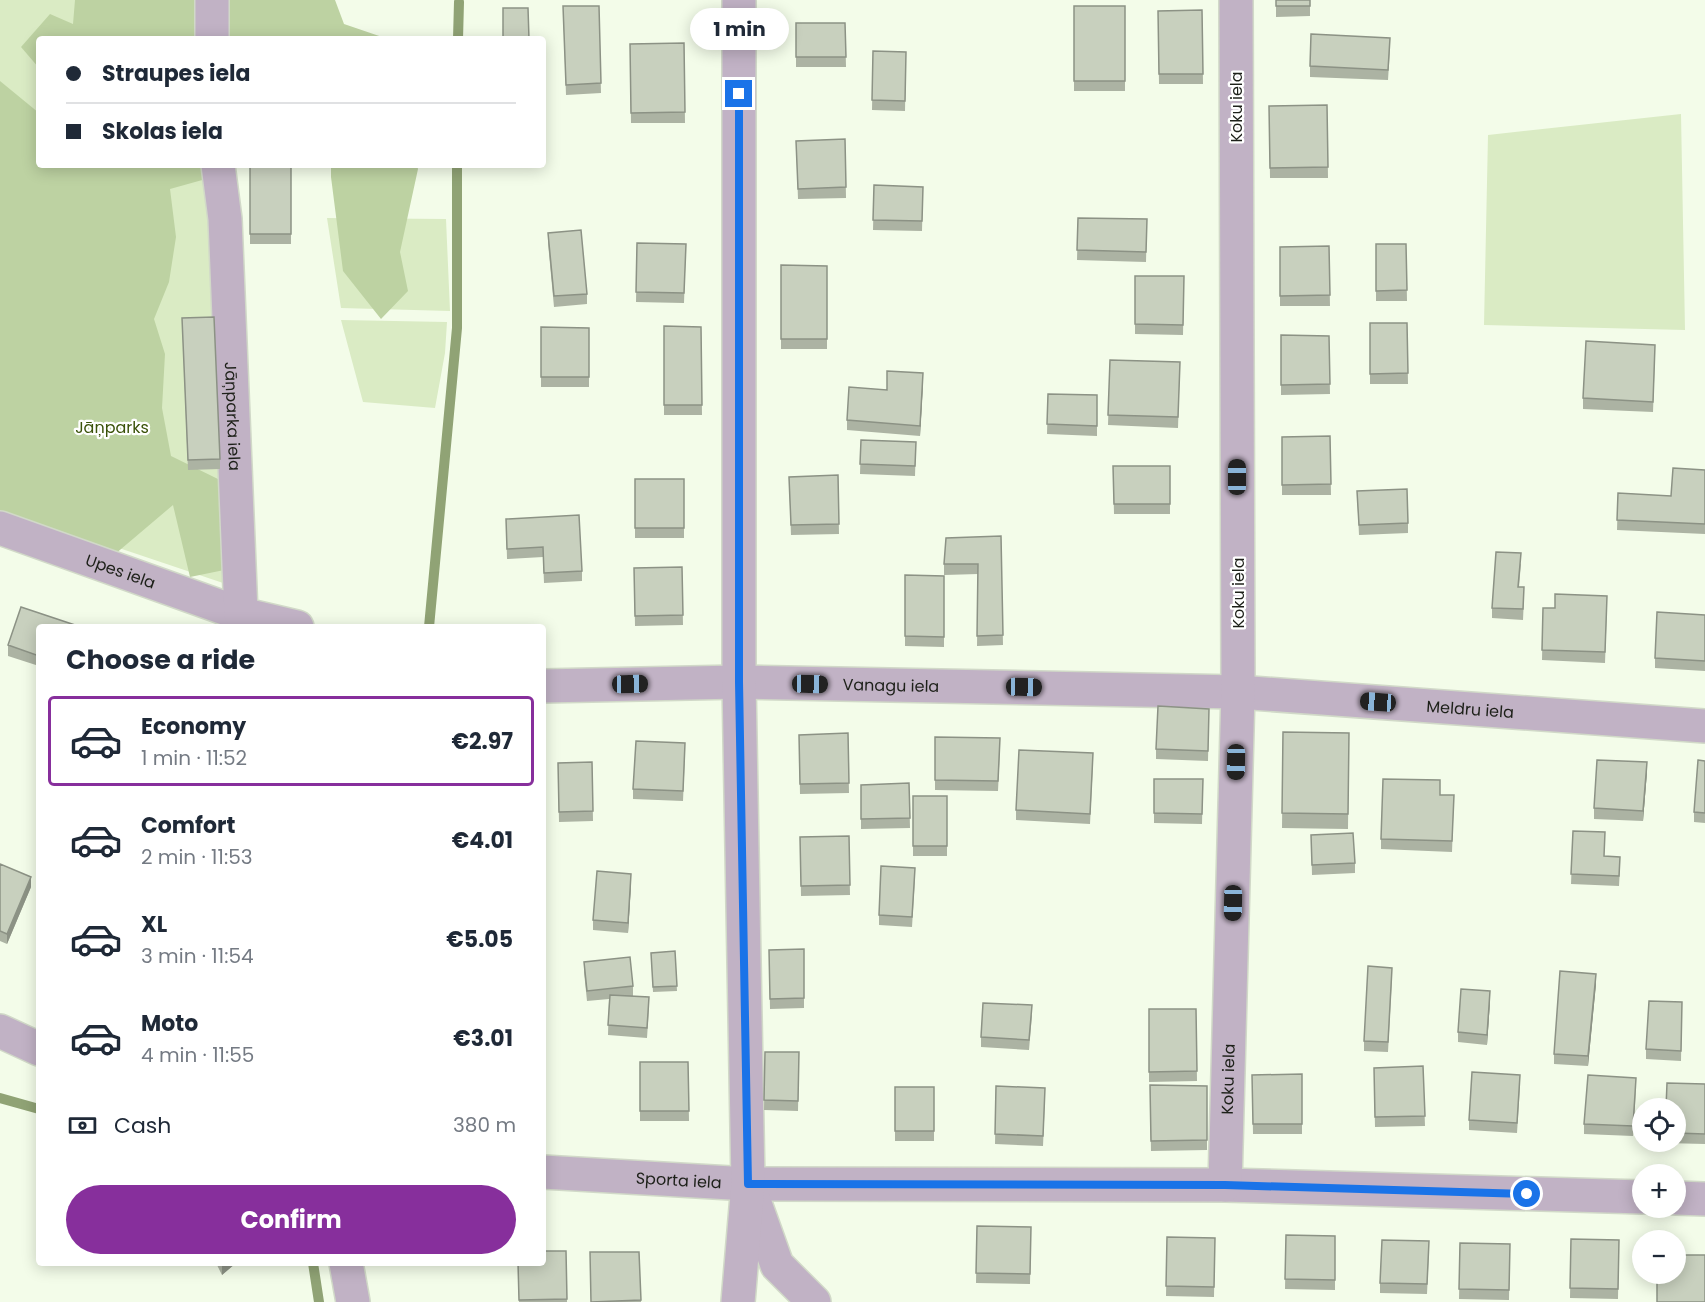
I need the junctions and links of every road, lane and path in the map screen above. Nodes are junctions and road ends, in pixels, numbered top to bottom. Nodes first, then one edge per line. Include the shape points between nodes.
1 (212, 0) edge
2 (739, 0) edge
3 (1236, 0) edge
4 (212, 36) edge
5 (218, 168) edge
6 (0, 528) edge
7 (241, 614) junction
8 (284, 624) edge
9 (739, 682) junction
10 (546, 686) edge
11 (1238, 692) junction
12 (1705, 726) edge
13 (0, 1031) edge
14 (36, 1048) edge
15 (546, 1172) edge
16 (748, 1184) junction
17 (1225, 1185) junction
18 (1632, 1197) edge
19 (1686, 1198) edge
20 (1705, 1199) edge
21 (347, 1266) edge
22 (353, 1302) edge
23 (738, 1302) edge
24 (814, 1302) edge

1 - 4 street
2 - 9 street
3 - 11 street, Koku iela
5 - 7 street, Jāņparka iela via 225,219
6 - 7 street, Upes iela
7 - 8 street
9 - 10 street, Vanagu iela
9 - 11 street, Vanagu iela
9 - 16 street
11 - 12 street, Meldru iela
11 - 17 street, Koku iela
13 - 14 street
15 - 16 street, Sporta iela
16 - 17 street, Sporta iela
16 - 23 street
16 - 24 street via 777,1266
17 - 18 street, Sporta iela
19 - 20 street
21 - 22 street

